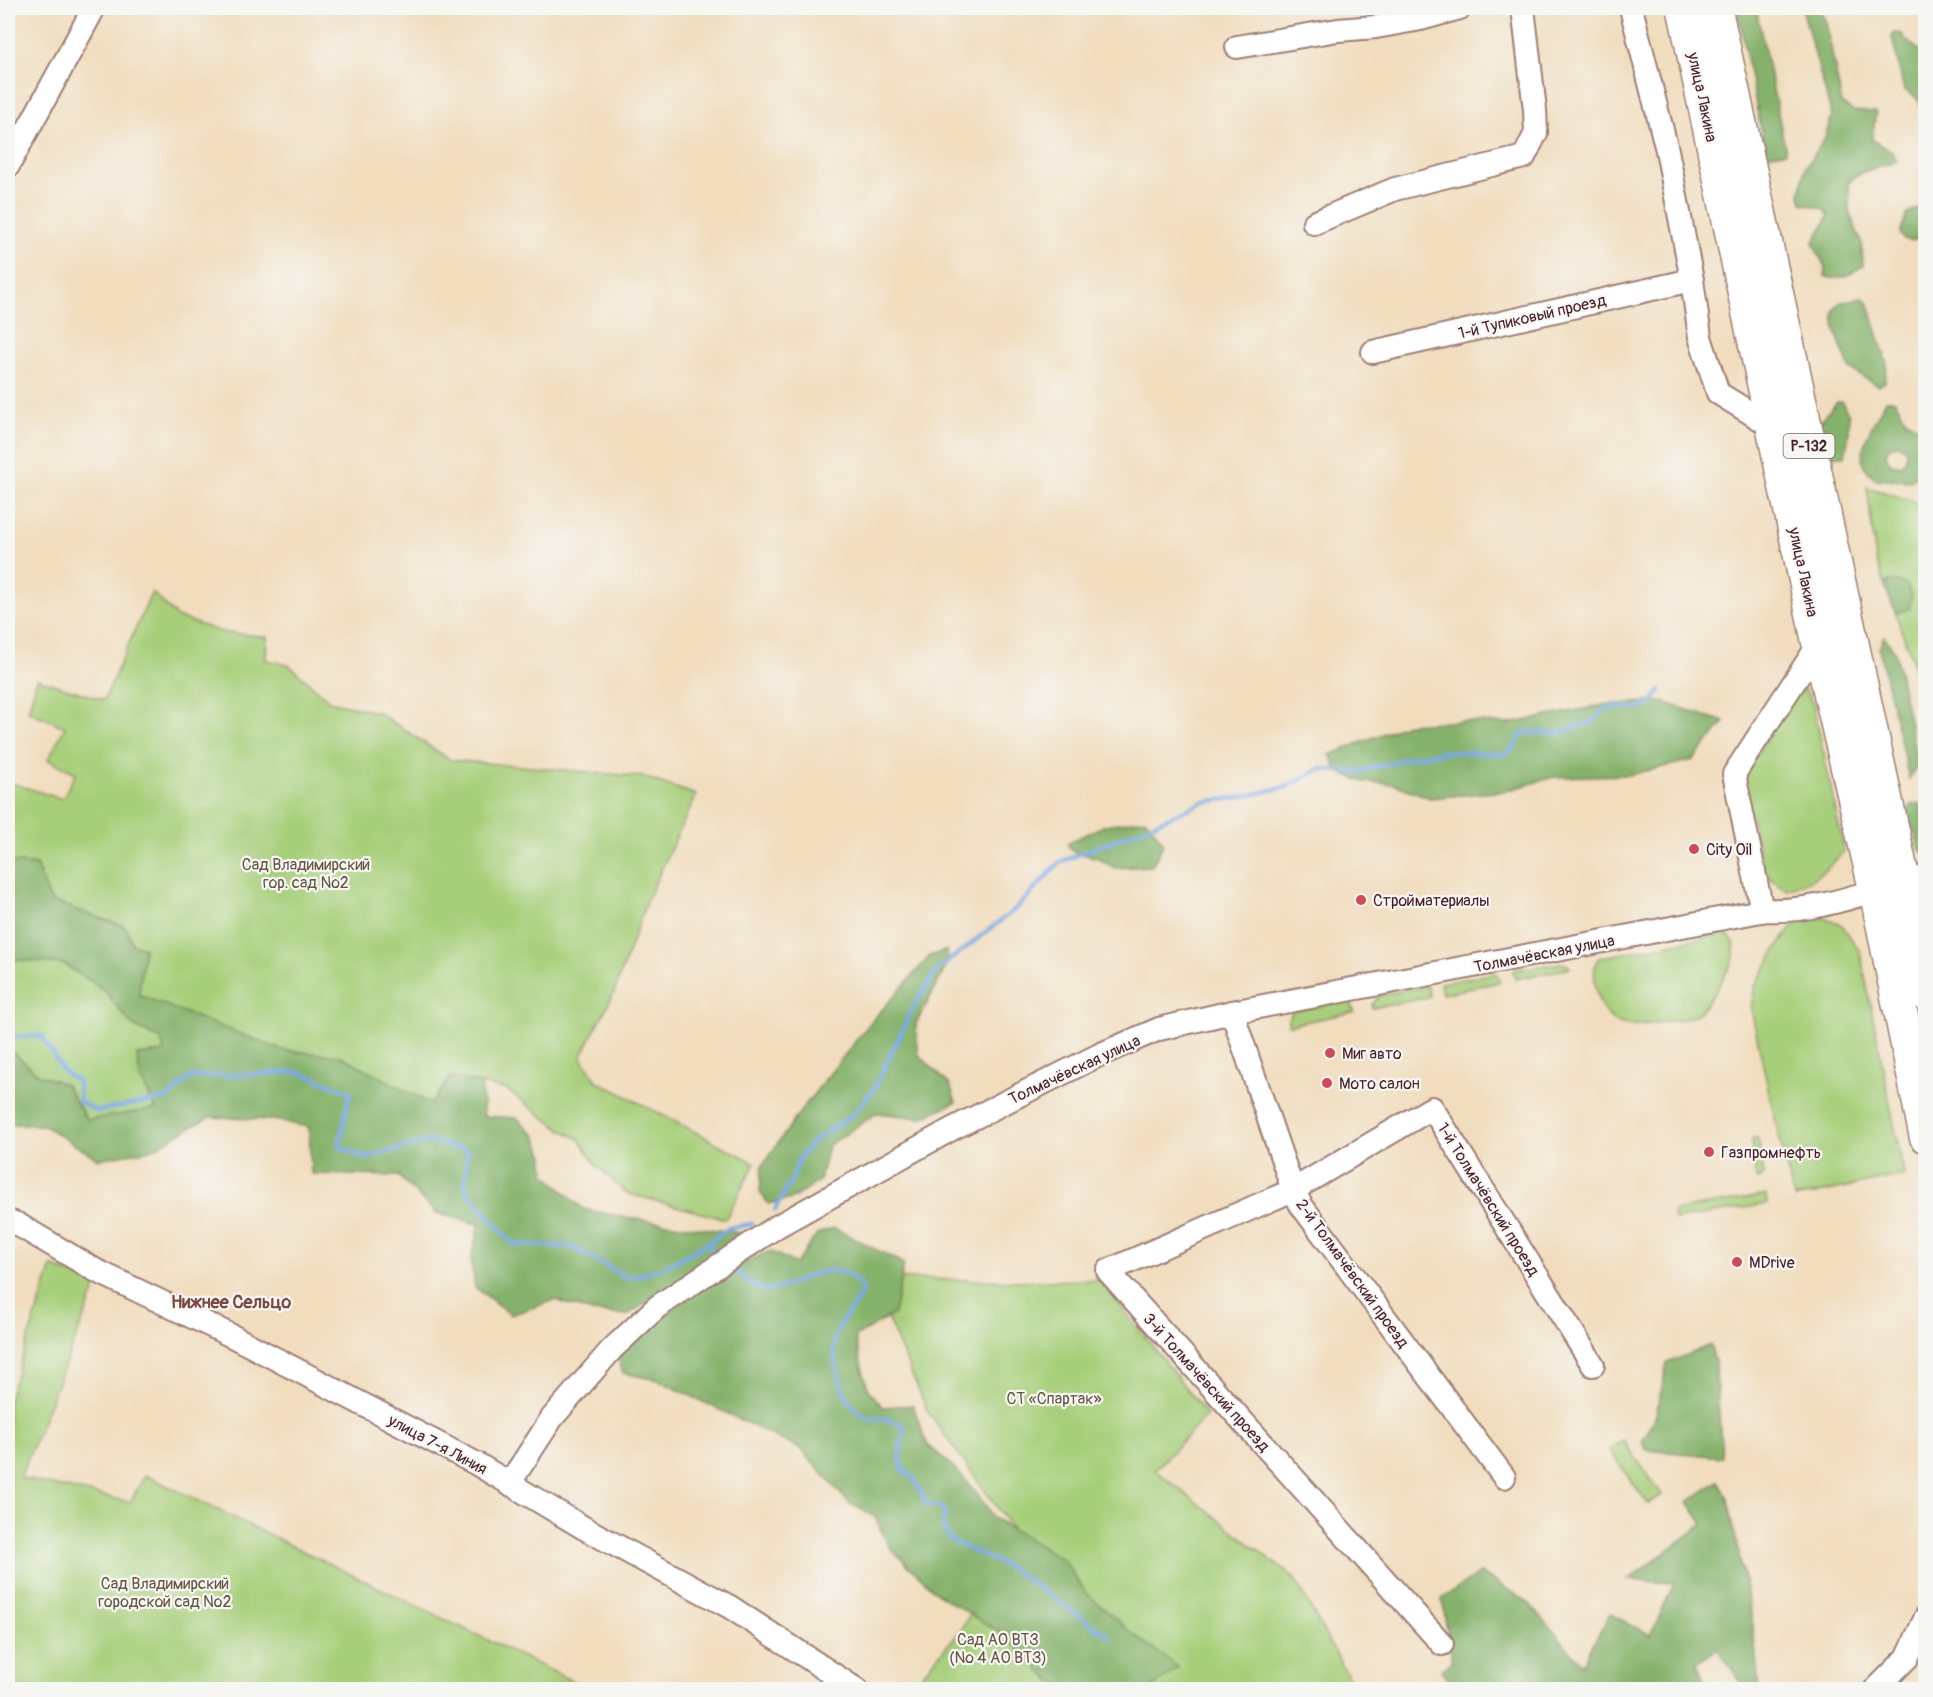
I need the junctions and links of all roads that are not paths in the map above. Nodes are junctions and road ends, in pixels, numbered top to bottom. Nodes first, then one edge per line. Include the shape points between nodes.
1 (94, 8) edge
2 (1460, 8) edge
3 (1523, 8) edge
4 (1631, 8) edge
5 (1684, 8) edge
6 (1715, 8) edge
7 (1237, 47) dead end
8 (8, 166) edge
9 (1314, 223) dead end
10 (1692, 279) junction
11 (1373, 352) dead end
12 (1773, 427) junction
13 (1819, 644) junction
14 (1902, 883) edge
15 (1764, 910) junction
16 (1926, 994) edge
17 (1232, 1012) junction
18 (1926, 1136) edge
19 (1293, 1190) junction
20 (8, 1221) edge
21 (1593, 1365) dead end
22 (1504, 1477) dead end
23 (509, 1484) junction
24 (1926, 1617) edge
25 (1442, 1644) dead end
26 (857, 1689) edge
27 (1875, 1689) edge

1 - 8 street
2 - 7 street via 1376,27
3 - 9 street via 1536,133 1524,157 1395,189
4 - 10 street
5 - 12 highway, улица Лакина / Р-132
6 - 14 highway, улица Лакина / Р-132
10 - 11 street, 1-й Тупиковый проезд
10 - 12 street via 1700,337 1718,393
12 - 13 highway, улица Лакина / Р-132
13 - 14 highway, улица Лакина / Р-132 via 1828,685
13 - 15 street via 1734,774
14 - 15 street, Толмачёвская улица via 1844,901 1789,911
14 - 16 highway, улица Лакина / Р-132
14 - 18 highway, улица Лакина / Р-132
15 - 17 street, Толмачёвская улица
17 - 19 street, 2-й Толмачёвский проезд
17 - 23 street, Толмачёвская улица via 1159,1029 1080,1064 952,1129 776,1227 657,1307 612,1349 552,1419
19 - 21 street, 1-й Толмачёвский проезд via 1432,1108
19 - 22 street, 2-й Толмачёвский проезд
19 - 25 street, 3-й Толмачёвский проезд via 1108,1271
20 - 23 street, улица 7-я Линия via 95,1270 467,1458
23 - 26 street, улица 7-я Линия via 730,1607
24 - 27 street via 1907,1658

